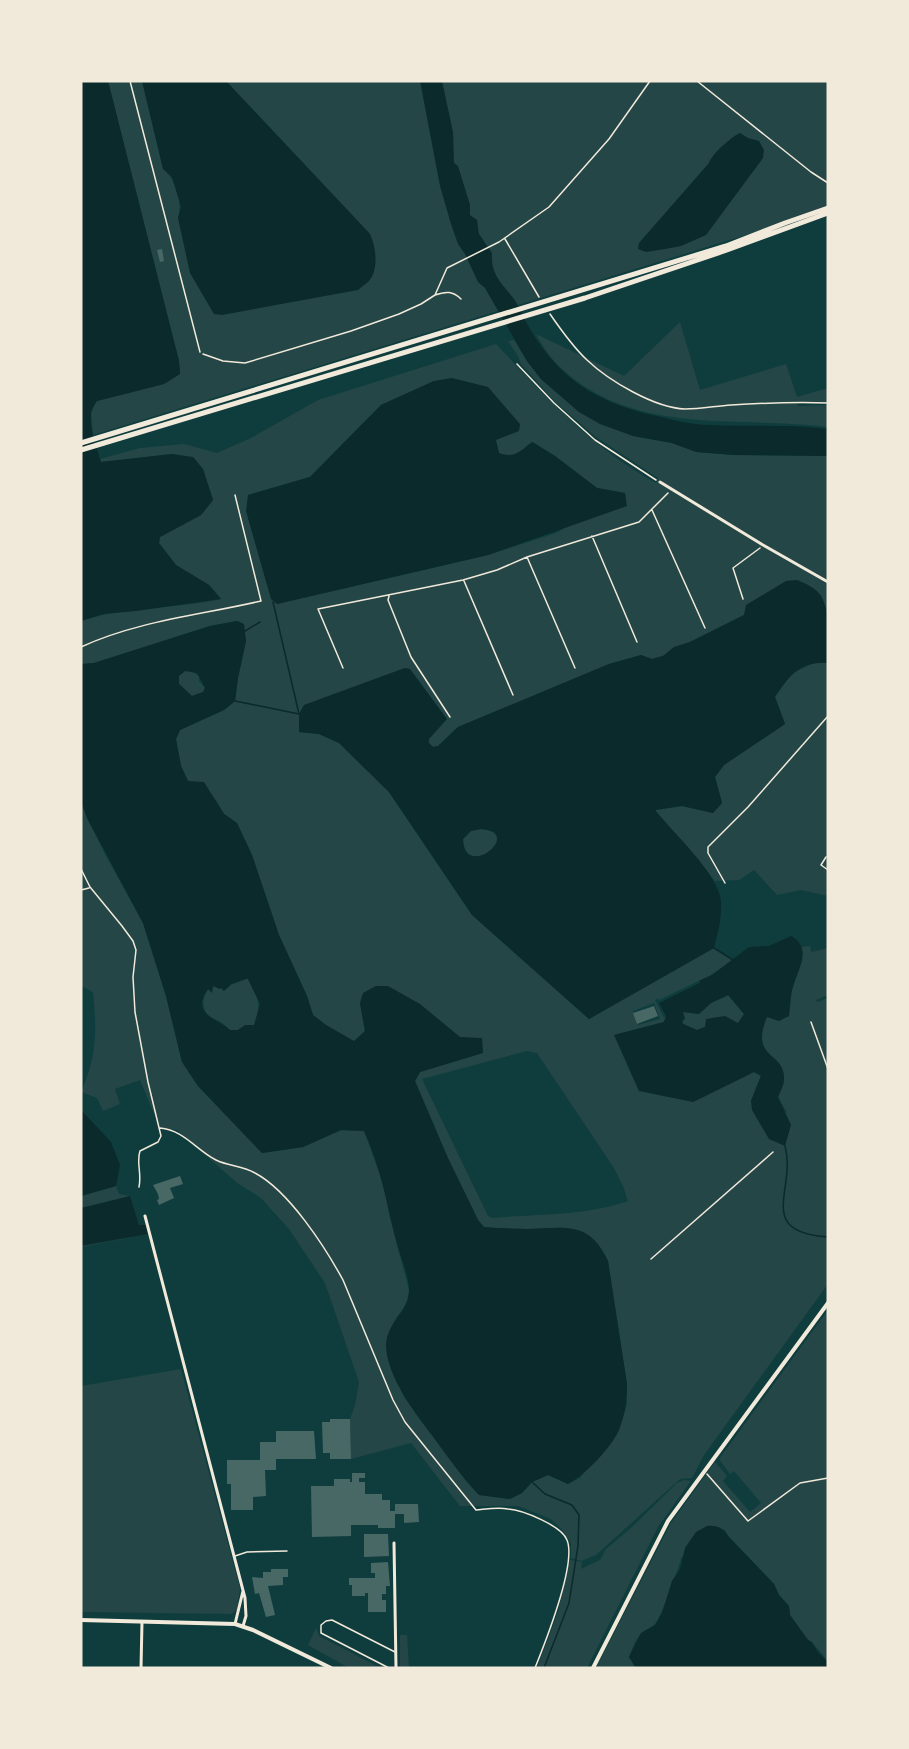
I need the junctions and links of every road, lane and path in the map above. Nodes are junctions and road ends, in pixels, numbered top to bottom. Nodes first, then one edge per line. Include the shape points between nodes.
1 (130, 81) edge
2 (650, 81) edge
3 (697, 81) edge
4 (828, 183) edge
5 (827, 212) edge
6 (505, 238) junction
7 (435, 295) junction
8 (461, 298) dead end
9 (543, 303) dead end
10 (549, 313) dead end
11 (200, 352) joint
12 (517, 364) dead end
13 (828, 403) edge
14 (134, 430) junction
15 (81, 443) edge
16 (81, 450) edge
17 (660, 482) joint
18 (671, 490) junction
19 (235, 495) dead end
20 (652, 509) junction
21 (592, 536) junction
22 (763, 545) junction
23 (527, 557) junction
24 (463, 580) junction
25 (828, 582) edge
26 (390, 595) junction
27 (743, 599) dead end
28 (705, 628) dead end
29 (637, 642) dead end
30 (81, 647) edge
31 (343, 668) dead end
32 (576, 668) dead end
33 (513, 695) dead end
34 (828, 716) edge
35 (450, 717) dead end
36 (826, 856) dead end
37 (81, 869) edge
38 (828, 870) edge
39 (725, 883) dead end
40 (90, 887) junction
41 (81, 890) edge
42 (811, 1022) dead end
43 (828, 1069) edge
44 (160, 1128) junction
45 (773, 1152) dead end
46 (139, 1187) dead end
47 (146, 1216) dead end
48 (651, 1259) dead end
49 (828, 1304) edge
50 (706, 1469) junction
51 (828, 1478) edge
52 (394, 1543) dead end
53 (286, 1551) dead end
54 (234, 1556) junction
55 (243, 1589) junction
56 (81, 1620) edge
57 (142, 1622) junction
58 (235, 1624) junction
59 (243, 1626) junction
60 (396, 1652) junction
61 (328, 1667) edge
62 (141, 1668) edge
63 (389, 1668) edge
64 (396, 1668) edge
65 (535, 1668) edge
66 (593, 1668) edge

1 - 11 lane
2 - 6 path via 609,139 556,200
3 - 4 lane
5 - 14 highway via 561,305
5 - 14 highway
6 - 7 path via 447,267
6 - 9 path
7 - 8 path via 449,292
7 - 11 path via 399,314 245,363 223,362
10 - 13 path via 601,371 674,408
12 - 17 path via 595,440
14 - 15 highway
14 - 16 highway
17 - 18 street
18 - 20 path
18 - 22 street
19 - 30 path via 261,601 105,636
20 - 21 path via 639,522
20 - 28 path
21 - 23 path
21 - 29 path
22 - 25 street
22 - 27 path via 733,568
23 - 24 path
23 - 32 path
24 - 26 path
24 - 33 path
26 - 31 path via 318,609
26 - 35 path via 388,600 411,657
34 - 39 path via 708,847
36 - 38 path via 821,865
37 - 40 path
40 - 41 path
40 - 44 path via 136,950 134,1005
42 - 43 lane
44 - 46 path via 158,1142 140,1151
44 - 65 path via 177,1132 215,1160 256,1173 281,1192 343,1280 405,1422 476,1510 519,1511 565,1536 569,1559
45 - 48 path
47 - 54 street
49 - 50 street
50 - 51 path via 748,1521 800,1483
50 - 66 street via 656,1540
52 - 60 street
53 - 54 lane
54 - 55 street
55 - 58 street
55 - 59 street
56 - 57 street
57 - 58 street
57 - 62 street
58 - 59 street
59 - 61 street
60 - 63 lane via 332,1620 321,1625 321,1633
60 - 64 street

